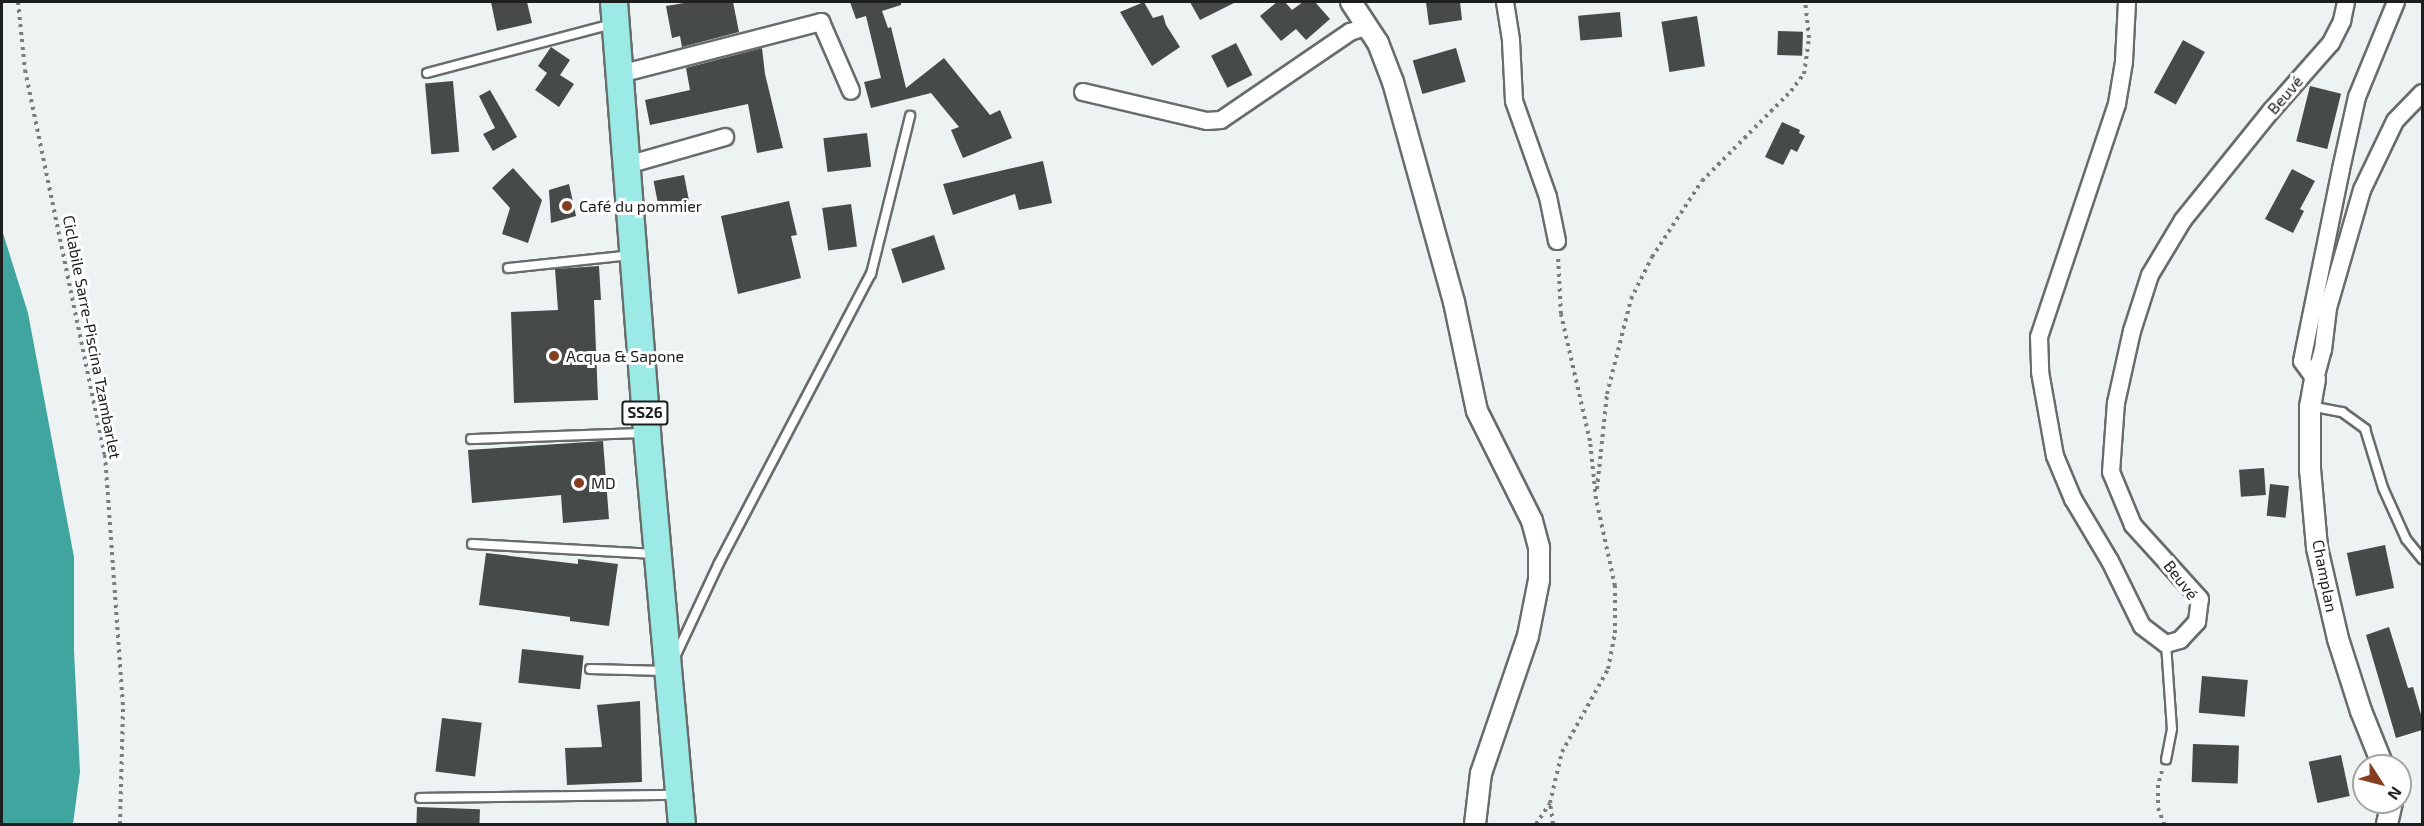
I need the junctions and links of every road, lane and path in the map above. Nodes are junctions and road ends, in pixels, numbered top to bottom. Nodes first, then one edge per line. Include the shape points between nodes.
1 (18, 2) edge
2 (1351, 2) edge
3 (1505, 2) edge
4 (1805, 2) edge
5 (2127, 2) edge
6 (2346, 2) edge
7 (2396, 2) edge
8 (614, 12) edge
9 (1368, 26) junction
10 (427, 73) dead end
11 (620, 74) junction
12 (851, 91) dead end
13 (1083, 92) dead end
14 (2422, 93) edge
15 (910, 116) dead end
16 (725, 137) dead end
17 (627, 165) junction
18 (1557, 241) joint
19 (634, 255) junction
20 (508, 268) dead end
21 (2315, 379) junction
22 (2310, 406) junction
23 (647, 433) junction
24 (471, 439) dead end
25 (1596, 499) junction
26 (472, 543) dead end
27 (659, 554) junction
28 (2422, 559) edge
29 (2166, 644) junction
30 (590, 669) dead end
31 (669, 671) junction
32 (2378, 754) edge
33 (2166, 759) joint
34 (679, 795) junction
35 (420, 798) dead end
36 (1550, 803) junction
37 (120, 825) edge
38 (682, 825) edge
39 (1475, 825) edge
40 (1536, 825) edge
41 (1553, 825) edge
42 (2164, 825) edge

1 - 37 path, Ciclabile Sarre-Piscina Tzambarlet via 25,70 105,455 123,709
2 - 9 street
3 - 18 street via 1514,101 1548,197
4 - 25 path via 1809,38 1804,74 1702,181 1652,257 1631,299 1607,394
5 - 29 street via 2117,104 2039,337 2040,372 2055,456 2073,499 2142,626
6 - 29 street, Beuvé via 2331,43 2183,220 2150,275 2132,331 2116,403 2111,472 2133,525 2200,599 2197,622 2180,640
7 - 21 street via 2357,97 2302,361
8 - 10 lane
8 - 11 main road, SS26
9 - 13 street via 1350,32 1221,120 1207,121
9 - 39 street via 1393,82 1454,302 1477,411 1532,521 1539,548 1539,580 1528,636 1481,773
11 - 12 street via 821,22
11 - 17 main road, SS26
14 - 21 street via 2395,121 2362,190 2328,308
15 - 31 lane via 871,274 719,563
16 - 17 street
17 - 19 main road, SS26
18 - 25 path via 1561,314 1590,441
19 - 20 lane
19 - 23 main road, SS26
21 - 22 street, Champlan
22 - 28 lane via 2342,412 2365,429 2383,488 2406,539
22 - 32 street, Champlan via 2310,469 2317,548 2338,639
23 - 24 lane
23 - 27 main road, SS26
25 - 36 path via 1615,586 1615,633 1608,669 1562,752
26 - 27 lane
27 - 31 main road, SS26
29 - 33 lane via 2172,729
30 - 31 lane
31 - 34 main road, SS26
33 - 42 path via 2158,785 2158,808
34 - 35 lane
34 - 38 main road, SS26
36 - 40 path
36 - 41 path

